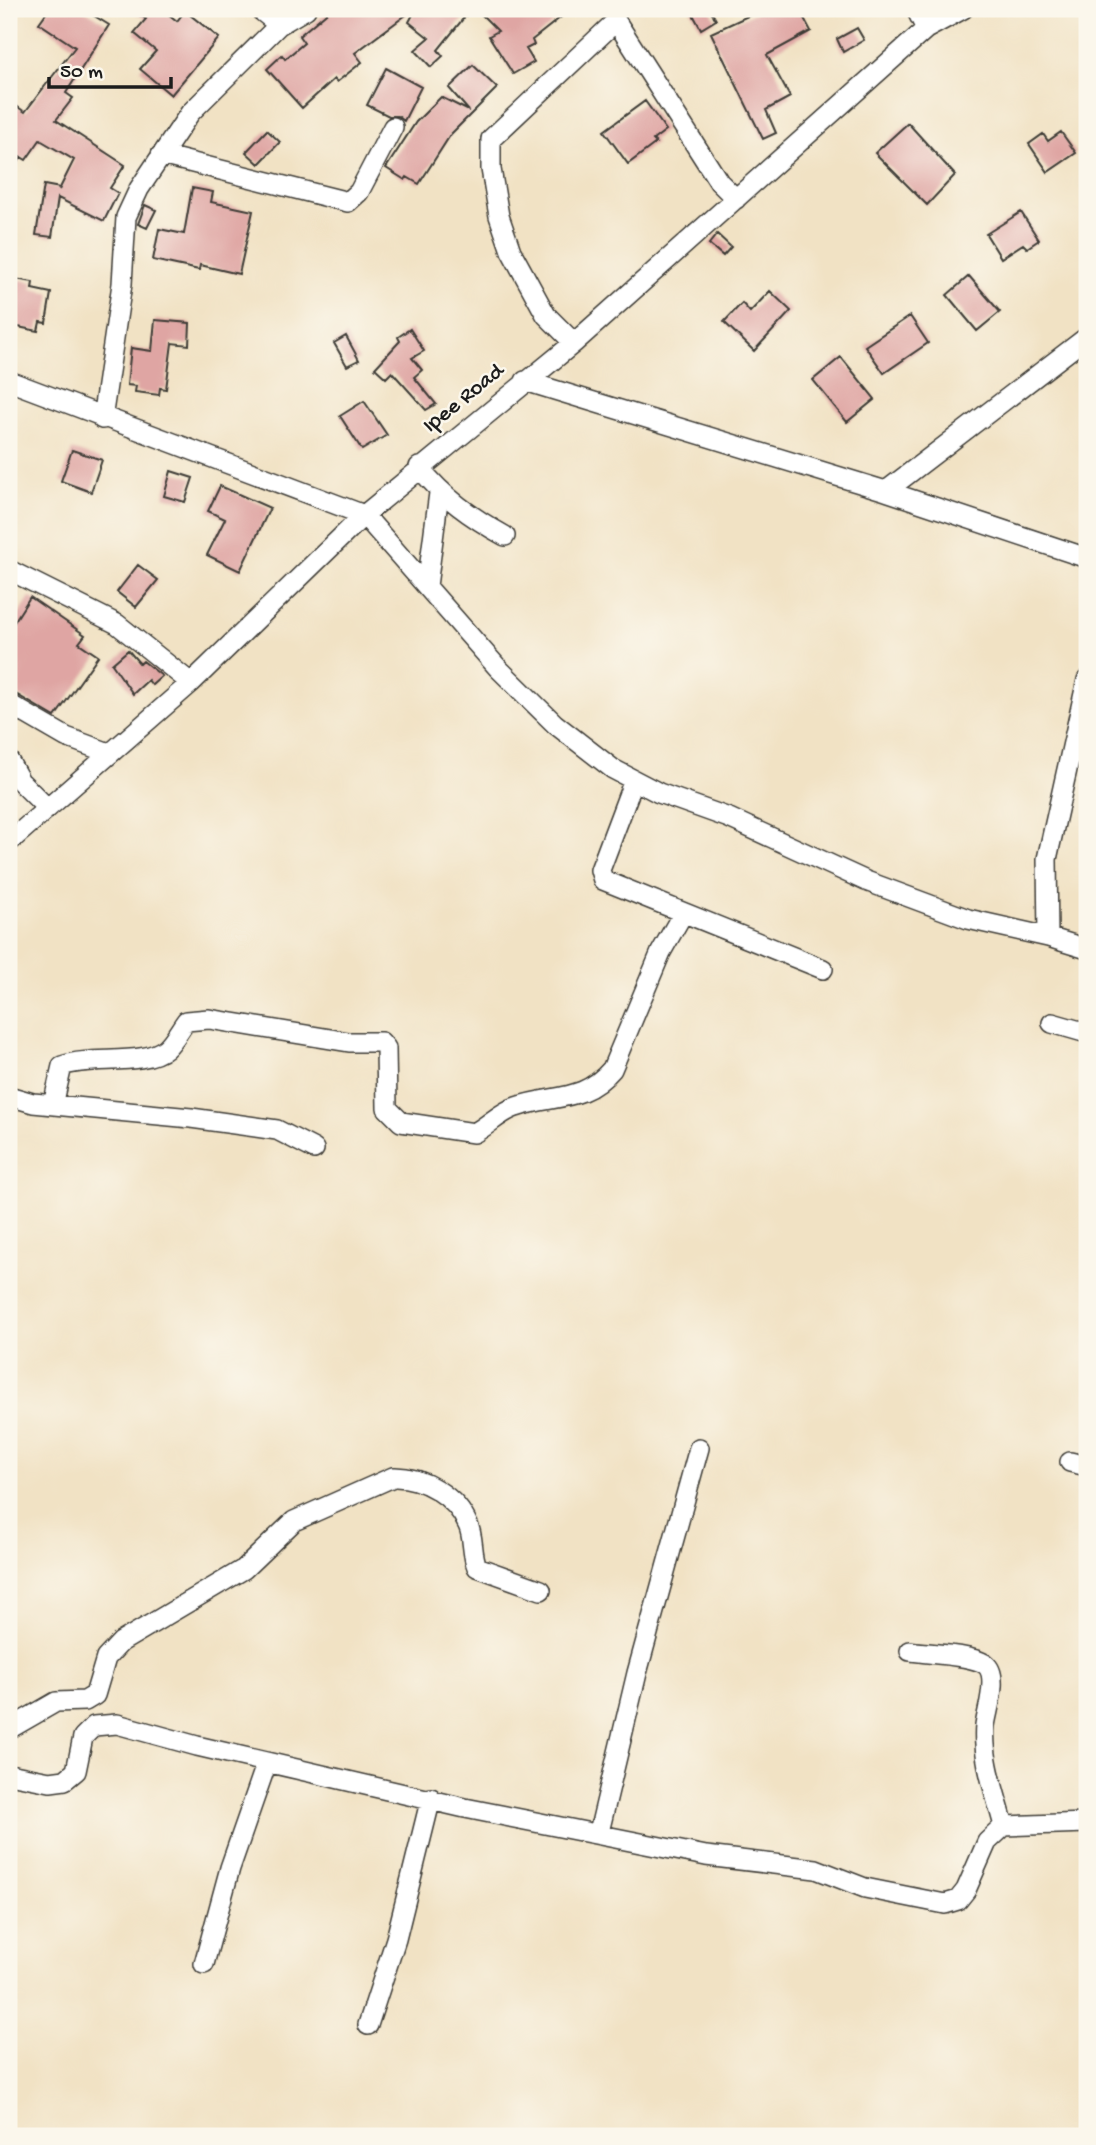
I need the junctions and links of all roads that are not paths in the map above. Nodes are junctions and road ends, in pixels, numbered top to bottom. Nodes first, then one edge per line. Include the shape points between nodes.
1 (259, 9) edge
2 (306, 9) edge
3 (916, 9) edge
4 (963, 9) edge
5 (279, 25) junction
6 (926, 29) junction
7 (393, 127) dead end
8 (161, 155) junction
9 (736, 198) junction
10 (1087, 337) edge
11 (574, 343) junction
12 (9, 381) edge
13 (525, 381) junction
14 (102, 419) junction
15 (419, 467) junction
16 (886, 491) junction
17 (439, 493) junction
18 (365, 515) junction
19 (505, 536) dead end
20 (1087, 558) edge
21 (9, 570) edge
22 (426, 586) junction
23 (1087, 680) edge
24 (191, 683) junction
25 (9, 704) edge
26 (1084, 728) edge
27 (109, 753) junction
28 (9, 761) edge
29 (634, 780) junction
30 (47, 808) junction
31 (9, 842) edge
32 (682, 915) junction
33 (1048, 937) junction
34 (1087, 949) edge
35 (823, 969) dead end
36 (1052, 1024) dead end
37 (1087, 1032) edge
38 (9, 1096) edge
39 (53, 1105) junction
40 (314, 1149) dead end
41 (699, 1448) dead end
42 (541, 1590) dead end
43 (910, 1651) dead end
44 (9, 1729) edge
45 (267, 1762) junction
46 (9, 1774) edge
47 (431, 1798) junction
48 (1087, 1823) edge
49 (1004, 1826) junction
50 (599, 1832) junction
51 (204, 1964) dead end
52 (368, 2025) dead end

1 - 5 street
2 - 5 street
3 - 6 street
4 - 6 street, Ipee Road
5 - 8 street via 190,113
6 - 9 street, Ipee Road
7 - 8 street via 359,192 348,202
8 - 14 street via 126,217 122,284
9 - 11 street, Ipee Road
9 - 11 street via 719,182 616,21 491,139 499,216 511,251 546,315
10 - 16 street
11 - 13 street, Ipee Road
12 - 14 street
13 - 15 street, Ipee Road
13 - 16 street
14 - 18 street
15 - 17 street
15 - 18 street, Ipee Road
16 - 20 street
17 - 19 street
17 - 22 street
18 - 22 street
18 - 24 street, Ipee Road
21 - 24 street via 117,624
22 - 29 street via 555,724
23 - 26 street
24 - 27 street, Ipee Road
25 - 27 street via 66,737
26 - 33 street via 1047,859
27 - 30 street, Ipee Road
28 - 30 street via 20,781
29 - 32 street via 600,870 603,880
29 - 33 street via 866,881 968,919
30 - 31 street, Ipee Road
32 - 35 street
32 - 39 street via 661,952 612,1069 601,1081 579,1094 513,1107 474,1133 401,1122 394,1116 387,1108 386,1048 380,1042 349,1042 209,1019 186,1021 165,1049 153,1054 80,1059 62,1066
33 - 34 street
36 - 37 street
38 - 39 street
39 - 40 street via 277,1130
41 - 50 street via 637,1672
42 - 44 street via 477,1567 469,1526 460,1513 428,1483 393,1477 294,1521 244,1569 121,1642 106,1658 96,1695 85,1701 56,1702
43 - 49 street via 975,1660 986,1665 992,1676 985,1730 989,1770
45 - 46 street via 117,1724 94,1726 83,1737 76,1771 65,1780
45 - 47 street
45 - 51 street via 230,1868
47 - 50 street
47 - 52 street via 396,1939
48 - 49 street
49 - 50 street via 987,1842 966,1890 958,1900 945,1904 865,1888 816,1869 706,1856

